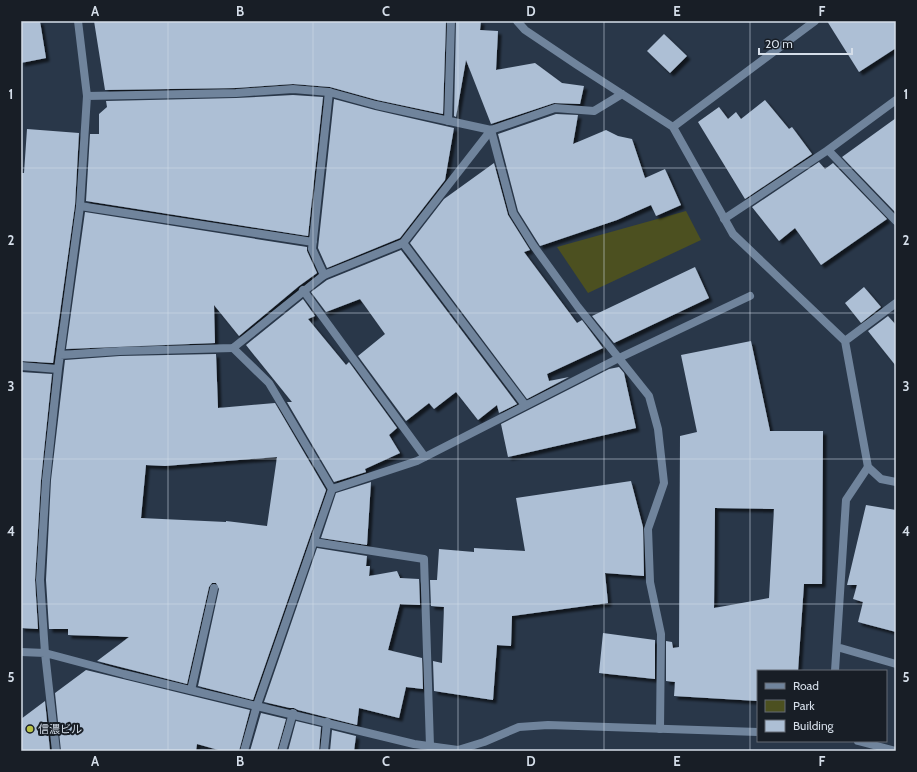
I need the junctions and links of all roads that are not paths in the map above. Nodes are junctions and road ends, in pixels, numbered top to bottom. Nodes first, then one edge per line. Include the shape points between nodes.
1 (78, 21) edge
2 (451, 21) edge
3 (517, 21) edge
4 (815, 21) edge
5 (329, 92) junction
6 (622, 94) junction
7 (87, 96) junction
8 (896, 100) edge
9 (448, 121) junction
10 (673, 127) junction
11 (491, 130) junction
12 (828, 150) junction
13 (80, 206) junction
14 (724, 219) junction
15 (896, 220) edge
16 (313, 242) junction
17 (403, 243) junction
18 (324, 275) junction
19 (303, 290) junction
20 (750, 296) dead end
21 (896, 303) edge
22 (845, 341) junction
23 (233, 348) junction
24 (60, 355) junction
25 (619, 358) junction
26 (21, 366) edge
27 (58, 369) junction
28 (525, 406) junction
29 (425, 457) junction
30 (868, 467) junction
31 (896, 482) edge
32 (332, 489) junction
33 (314, 542) junction
34 (214, 588) dead end
35 (838, 647) junction
36 (21, 652) edge
37 (45, 653) junction
38 (896, 664) edge
39 (834, 670) edge
40 (192, 690) junction
41 (257, 705) junction
42 (293, 713) junction
43 (327, 722) junction
44 (660, 729) junction
45 (757, 732) edge
46 (862, 742) edge
47 (430, 746) junction
48 (458, 750) edge
49 (56, 751) edge
50 (244, 751) edge
51 (282, 751) edge
52 (324, 751) edge
53 (896, 751) edge

1 - 7 street
2 - 9 street
3 - 6 street via 525,30
4 - 10 street
5 - 7 street via 293,89 236,93
5 - 9 street
5 - 16 street
6 - 10 street
6 - 11 street via 594,111 555,108
7 - 13 street
8 - 12 street
9 - 11 street
10 - 14 street
11 - 17 street
11 - 25 street via 513,213 574,301
12 - 14 street
12 - 15 street
13 - 16 street
13 - 24 street
14 - 22 street via 733,234
16 - 18 street via 312,249
17 - 18 street
17 - 28 street
18 - 19 street
19 - 23 street
19 - 29 street
20 - 25 street
21 - 22 street
22 - 30 street
23 - 24 street
23 - 32 street via 269,383
24 - 27 street
25 - 28 street
25 - 44 street via 649,396 658,429 664,483 648,529 650,582 661,634
26 - 27 street
27 - 37 street via 46,480 40,580
28 - 29 street
29 - 32 street
30 - 31 street via 881,479
30 - 35 street via 846,500
32 - 33 street
33 - 41 street
33 - 47 street via 424,559
34 - 40 street
35 - 38 street
35 - 39 street
36 - 37 street
37 - 40 street
37 - 49 street
40 - 41 street
41 - 42 street
41 - 50 street
42 - 43 street
42 - 51 street
43 - 47 street
43 - 52 street
44 - 45 street
44 - 48 street via 548,725 519,727
46 - 53 street
47 - 48 street

